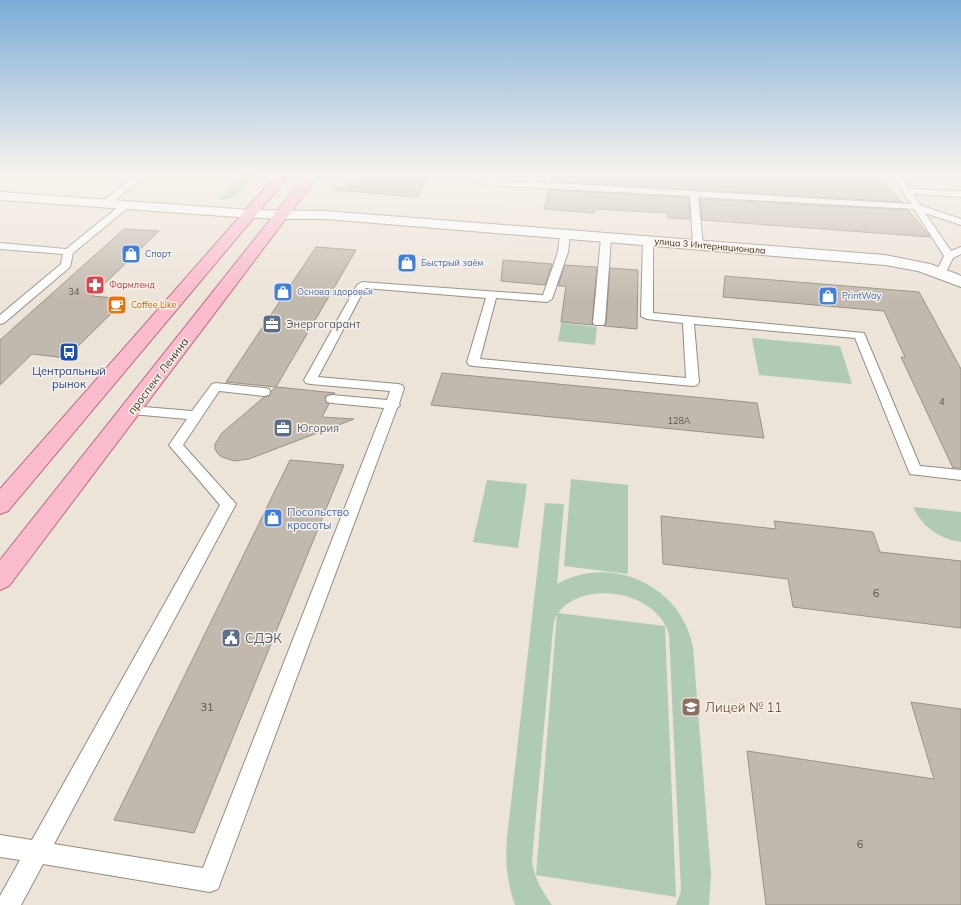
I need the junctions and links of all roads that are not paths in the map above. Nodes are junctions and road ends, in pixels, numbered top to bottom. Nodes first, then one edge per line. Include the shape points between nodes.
1 (115, 214) edge
2 (252, 214) edge
3 (255, 214) edge
4 (694, 214) edge
5 (922, 214) edge
6 (938, 214) edge
7 (281, 216) junction
8 (961, 222) edge
9 (565, 234) junction
10 (606, 238) junction
11 (648, 241) junction
12 (698, 245) junction
13 (0, 246) edge
14 (961, 250) edge
15 (68, 252) junction
16 (949, 256) junction
17 (941, 272) junction
18 (961, 282) edge
19 (492, 295) junction
20 (688, 320) junction
21 (0, 321) edge
22 (599, 323) dead end
23 (264, 392) dead end
24 (332, 399) dead end
25 (393, 405) junction
26 (132, 410) junction
27 (196, 416) junction
28 (961, 475) edge
29 (0, 505) edge
30 (0, 579) edge
31 (0, 846) edge
32 (37, 852) junction
33 (8, 905) edge

1 - 15 lane
2 - 29 main road
3 - 7 street, улица 3 Интернационала
4 - 12 lane
5 - 16 lane
6 - 8 lane
7 - 9 street, улица 3 Интернационала via 326,215
7 - 26 main road, проспект Ленина
9 - 10 street, улица 3 Интернационала
9 - 19 lane via 547,299
10 - 11 street, улица 3 Интернационала
10 - 22 lane
11 - 12 street, улица 3 Интернационала
11 - 20 lane via 647,316
12 - 17 street, улица 3 Интернационала via 885,260 915,264
13 - 15 lane
14 - 16 lane
15 - 21 lane via 66,265
16 - 17 lane
17 - 18 street, улица 3 Интернационала
19 - 20 lane via 473,362 693,382
19 - 25 lane via 362,285 310,380 398,388
20 - 28 lane via 860,335 915,470
23 - 27 lane via 216,388
24 - 25 lane
25 - 32 lane via 210,881
26 - 27 lane
26 - 30 main road, проспект Ленина
27 - 32 lane via 176,445 228,504
31 - 32 lane
32 - 33 lane

